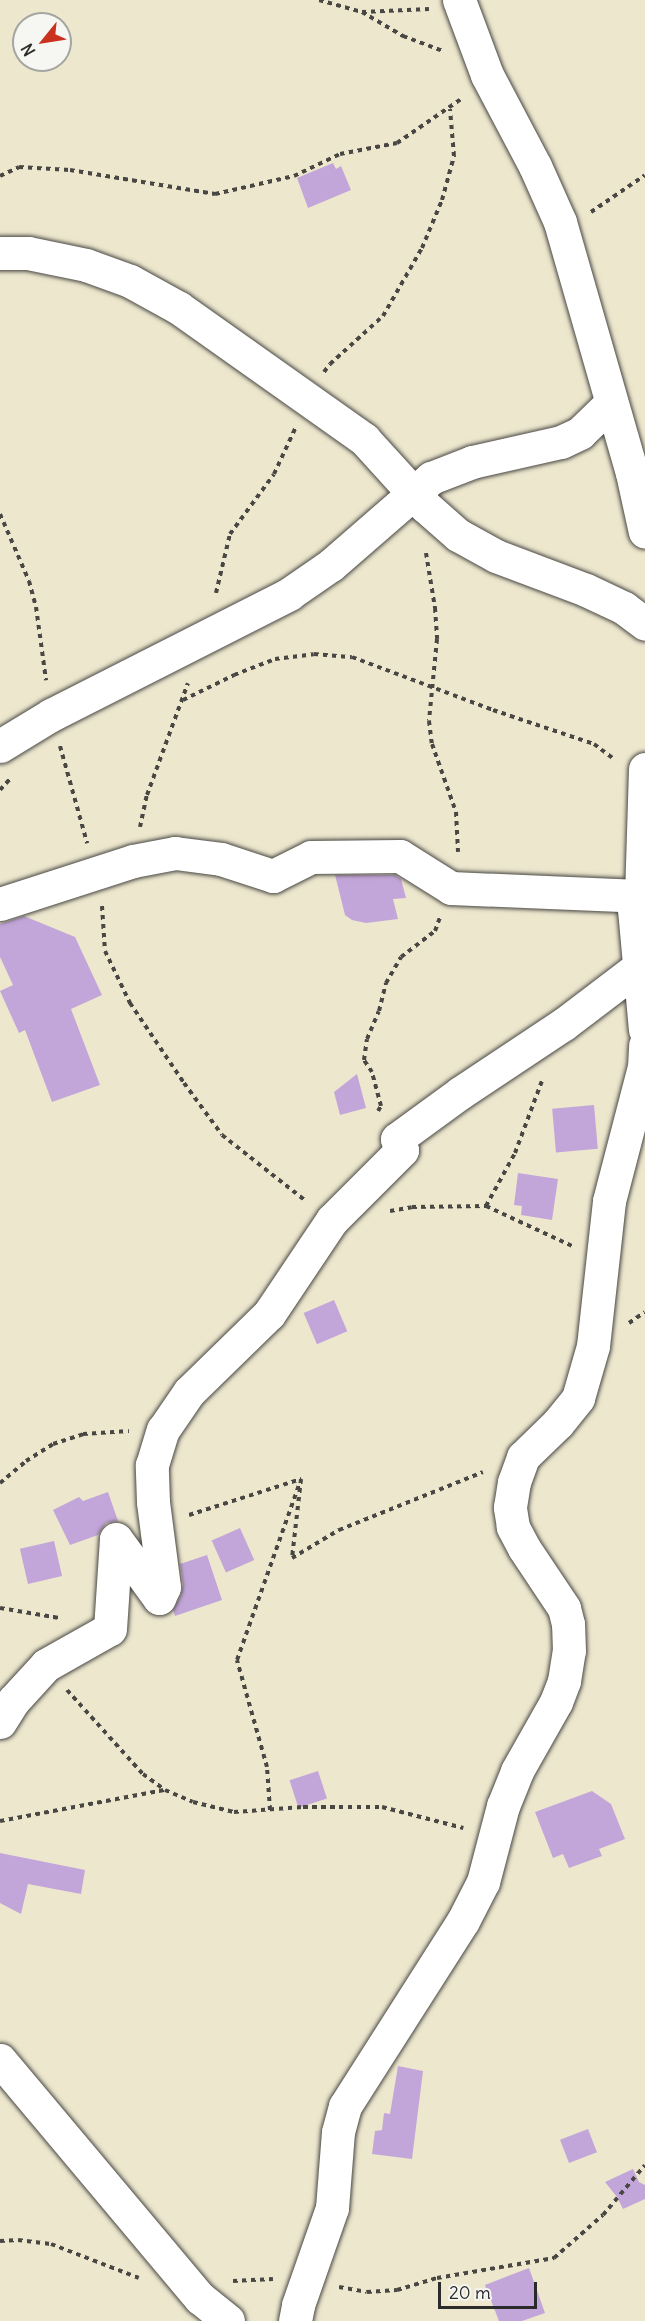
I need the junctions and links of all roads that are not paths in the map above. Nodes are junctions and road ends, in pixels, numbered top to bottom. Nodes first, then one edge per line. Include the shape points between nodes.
1 (460, 3) edge
2 (0, 253) edge
3 (610, 403) junction
4 (418, 499) junction
5 (645, 532) edge
6 (645, 624) edge
7 (0, 746) edge
8 (644, 777) edge
9 (643, 897) edge
10 (0, 904) edge
11 (640, 966) junction
12 (645, 1029) edge
13 (645, 1045) edge
14 (0, 1722) edge
15 (0, 2060) edge
16 (228, 2321) edge
17 (296, 2321) edge

1 - 3 street via 487,75 560,222
2 - 4 street via 28,253 86,265 130,281 178,308 364,439
3 - 4 street via 580,434 538,449 448,469
3 - 5 street
4 - 6 street via 458,535 496,556 586,590 624,608
4 - 7 street via 289,594 51,715
8 - 9 street
9 - 10 street via 451,888 400,856 311,856 273,876 221,859 175,854 133,861
9 - 11 street via 634,909
11 - 12 street
11 - 14 street via 564,1024 397,1139 402,1150 332,1220 269,1314 189,1392 163,1430 152,1465 164,1587 159,1598 116,1539 110,1629 46,1665
13 - 17 street via 644,1067 609,1201 593,1346 578,1398 523,1456 510,1507 513,1527 564,1608 569,1651 564,1682 517,1771 503,1806 483,1882 463,1921 345,2106 332,2208
15 - 16 street via 200,2298

